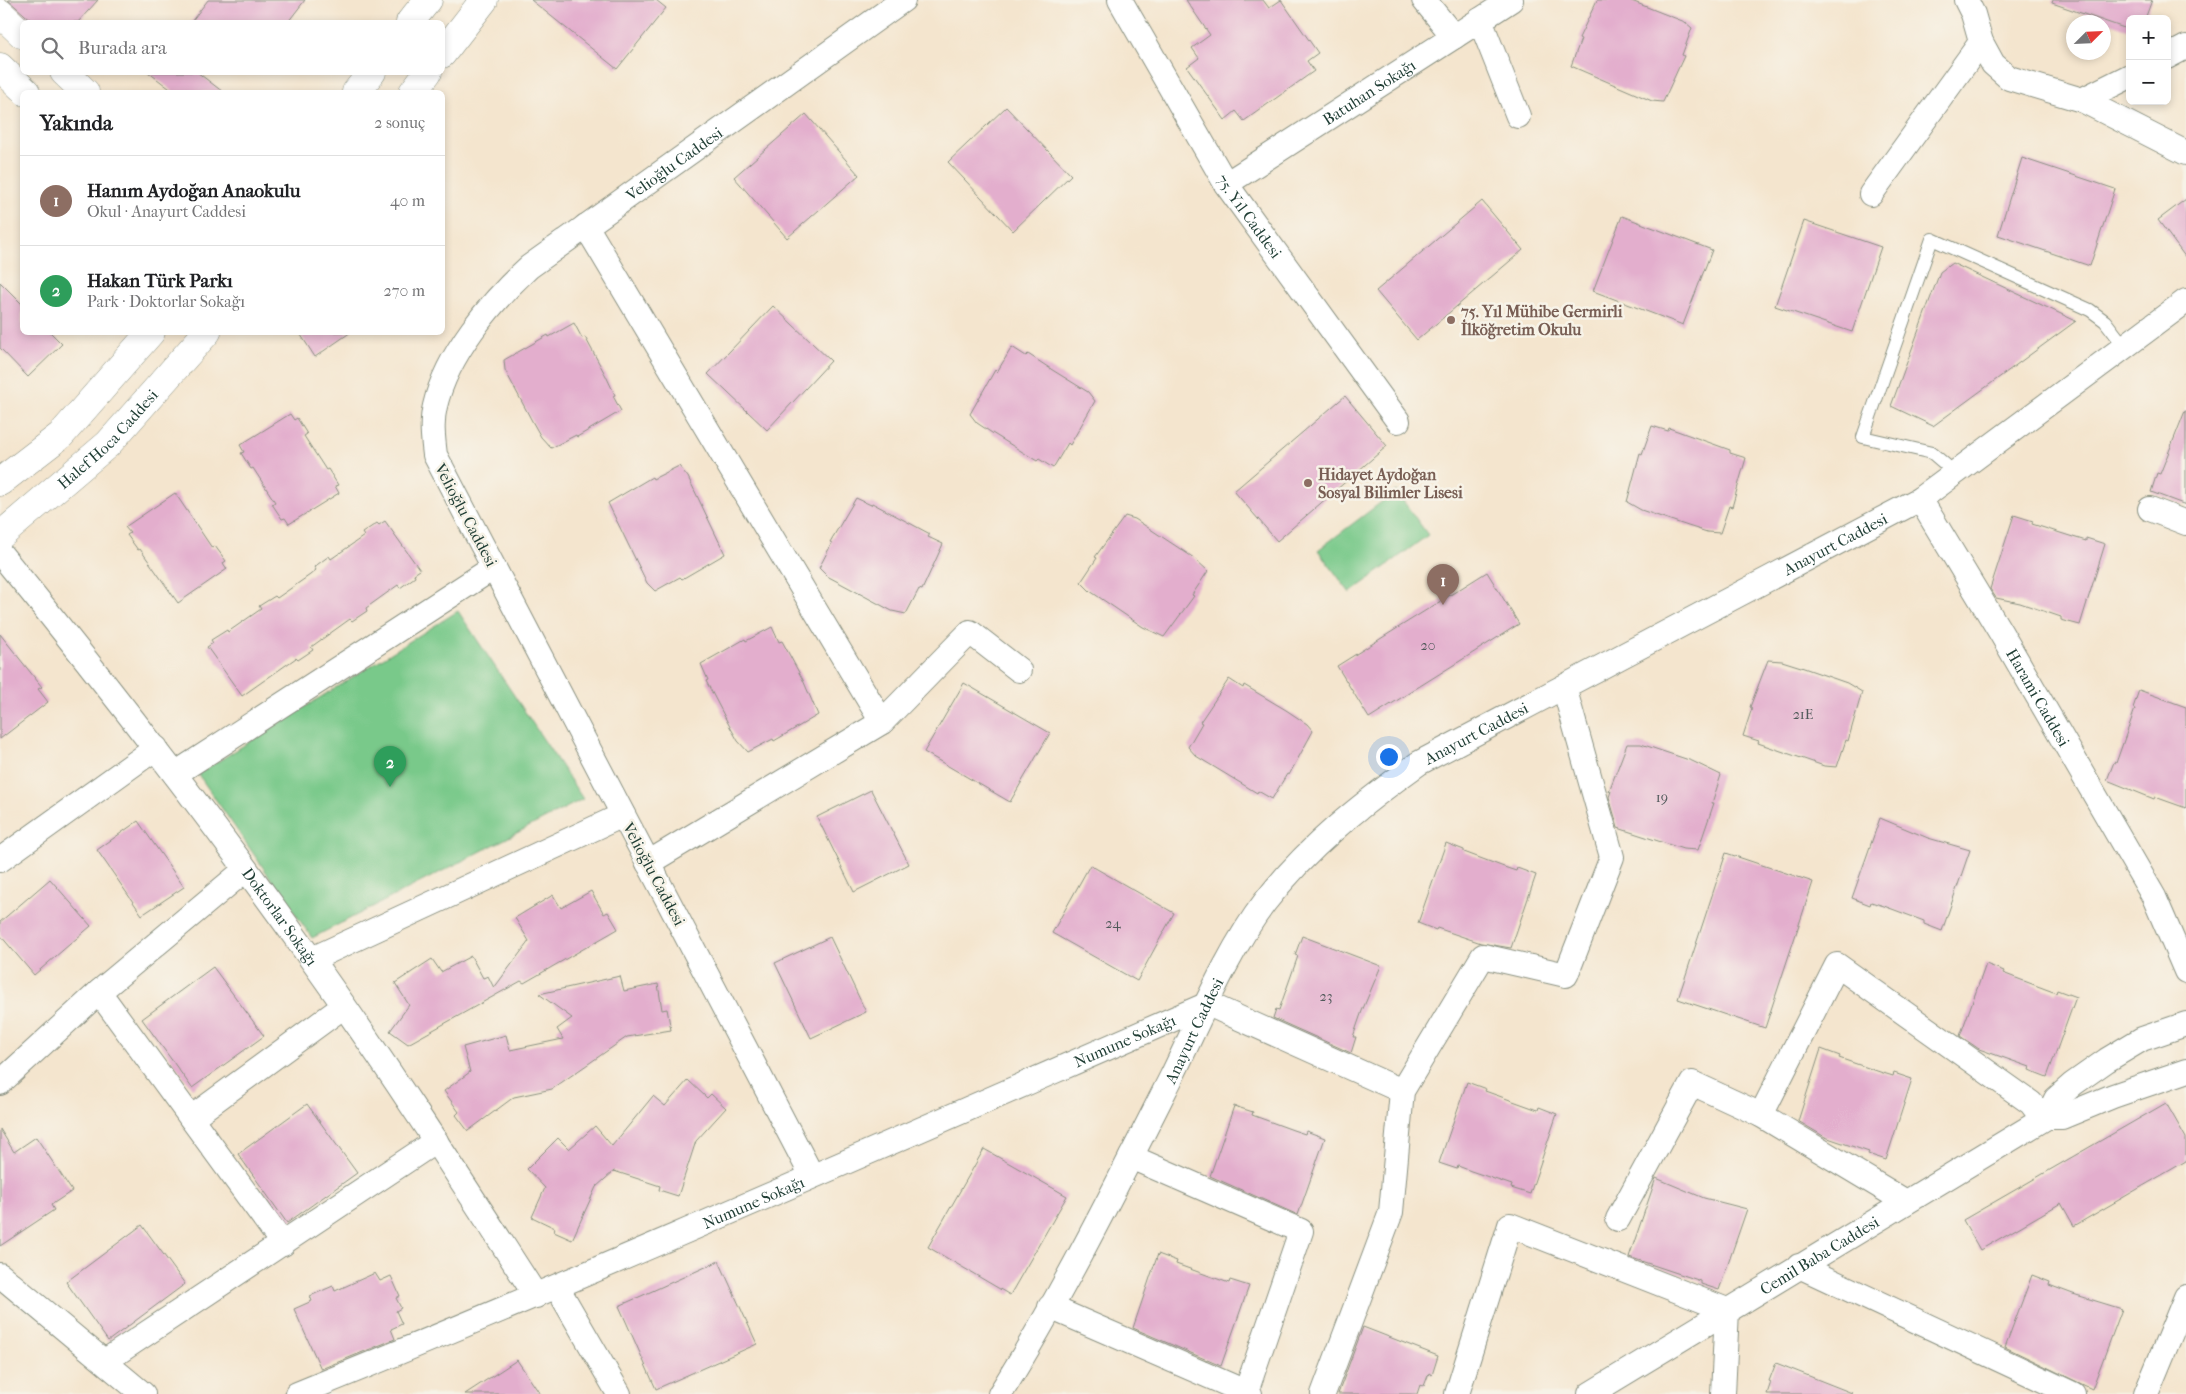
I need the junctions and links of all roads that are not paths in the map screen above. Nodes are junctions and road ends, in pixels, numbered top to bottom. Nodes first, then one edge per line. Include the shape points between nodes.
1 (428, 0) edge
2 (484, 0) edge
3 (903, 0) edge
4 (1120, 0) edge
5 (1424, 0) edge
6 (1511, 0) edge
7 (1966, 0) edge
8 (0, 13) edge
9 (412, 20) edge
10 (1480, 20) junction
11 (20, 32) edge
12 (1454, 37) junction
13 (1981, 42) junction
14 (2186, 47) edge
15 (445, 50) edge
16 (2171, 55) edge
17 (0, 67) edge
18 (67, 75) edge
19 (370, 75) edge
20 (426, 75) edge
21 (2126, 78) edge
22 (24, 90) edge
23 (83, 90) edge
24 (358, 90) edge
25 (414, 90) edge
26 (2082, 100) junction
27 (1518, 116) dead end
28 (2186, 153) edge
29 (1226, 184) junction
30 (1871, 194) dead end
31 (586, 226) junction
32 (2186, 302) edge
33 (148, 335) edge
34 (204, 335) edge
35 (2125, 347) junction
36 (1398, 421) dead end
37 (1952, 475) junction
38 (0, 482) edge
39 (1920, 499) junction
40 (2150, 508) dead end
41 (2186, 522) edge
42 (0, 536) edge
43 (0, 553) edge
44 (494, 568) junction
45 (1019, 670) dead end
46 (1564, 687) junction
47 (882, 722) junction
48 (156, 748) junction
49 (175, 774) junction
50 (623, 815) junction
51 (0, 860) edge
52 (648, 863) junction
53 (246, 870) junction
54 (2154, 897) junction
55 (2186, 935) edge
56 (312, 959) junction
57 (2186, 971) edge
58 (100, 992) junction
59 (1208, 1004) junction
60 (344, 1006) junction
61 (2186, 1024) edge
62 (2186, 1071) edge
63 (0, 1083) edge
64 (1402, 1091) junction
65 (1761, 1115) junction
66 (191, 1118) junction
67 (2045, 1118) junction
68 (436, 1141) junction
69 (1131, 1157) junction
70 (812, 1176) junction
71 (1906, 1202) junction
72 (1618, 1219) dead end
73 (283, 1244) junction
74 (1800, 1266) junction
75 (5, 1286) edge
76 (547, 1292) junction
77 (2186, 1297) edge
78 (1050, 1307) junction
79 (1727, 1310) junction
80 (105, 1360) junction
81 (1248, 1393) edge
82 (143, 1394) edge
83 (297, 1394) edge
84 (619, 1394) edge
85 (1000, 1394) edge
86 (1323, 1394) edge
87 (1457, 1394) edge
88 (1590, 1394) edge
89 (1723, 1394) edge
90 (2073, 1394) edge
91 (2146, 1394) edge

1 - 9 main road
2 - 15 main road
3 - 31 street, Velioğlu Caddesi
4 - 29 street, 75. Yıl Caddesi
5 - 12 street
6 - 10 street, Batuhan Sokağı
7 - 13 street
8 - 11 main road
10 - 12 street, Batuhan Sokağı
10 - 27 street
12 - 29 street, Batuhan Sokağı
13 - 26 street via 1993,64 2008,78
13 - 30 street
14 - 16 street
17 - 22 main road
18 - 23 main road
19 - 24 main road
20 - 25 main road
21 - 26 street
26 - 28 street
29 - 36 street, 75. Yıl Caddesi
31 - 44 street, Velioğlu Caddesi via 529,267 492,304 452,362 437,398 433,423 435,455
31 - 47 street
32 - 35 street, Anayurt Caddesi
33 - 38 main road via 61,434
34 - 42 main road, Halef Hoca Caddesi via 108,444
35 - 37 street, Anayurt Caddesi
35 - 37 lane via 2105,321 2090,310 1932,239 1862,437 1932,453
37 - 39 street, Anayurt Caddesi
39 - 46 street, Anayurt Caddesi
39 - 54 street, Harami Caddesi
40 - 41 street
43 - 48 street, Doktorlar Sokağı
44 - 49 street
44 - 50 street, Velioğlu Caddesi
45 - 47 street via 970,632
46 - 59 street, Anayurt Caddesi via 1420,763 1341,822 1313,848 1245,930
46 - 64 street via 1612,857 1566,975 1483,956
47 - 52 street
48 - 49 street, Doktorlar Sokağı
48 - 51 street
49 - 53 street, Doktorlar Sokağı
50 - 52 street, Velioğlu Caddesi
50 - 56 street
52 - 70 street, Velioğlu Caddesi
53 - 56 street, Doktorlar Sokağı
53 - 58 street
54 - 55 street
54 - 57 street
56 - 60 street, Doktorlar Sokağı
58 - 63 street
58 - 66 street
59 - 64 street
59 - 69 street, Anayurt Caddesi
59 - 70 street, Numune Sokağı
60 - 66 street
60 - 68 street, Doktorlar Sokağı
61 - 67 street, Cemil Baba Caddesi via 2142,1039 2107,1060 2056,1099
62 - 67 street, Cemil Baba Caddesi via 2062,1117
64 - 86 street via 1391,1212
65 - 67 street via 1837,965 2031,1103
65 - 71 street
65 - 72 street via 1692,1083
66 - 73 street
67 - 71 street, Cemil Baba Caddesi
68 - 73 street
68 - 76 street, Doktorlar Sokağı
69 - 78 street, Anayurt Caddesi
69 - 81 street via 1301,1231
70 - 76 street, Numune Sokağı
71 - 74 street, Cemil Baba Caddesi
73 - 80 street
74 - 79 street, Cemil Baba Caddesi
74 - 90 street
75 - 80 street
76 - 83 street, Numune Sokağı
76 - 84 street, Doktorlar Sokağı
77 - 91 street
78 - 81 street
78 - 85 street, Anayurt Caddesi
79 - 87 street via 1510,1224
79 - 88 street, Cemil Baba Caddesi
79 - 89 street
80 - 82 street

